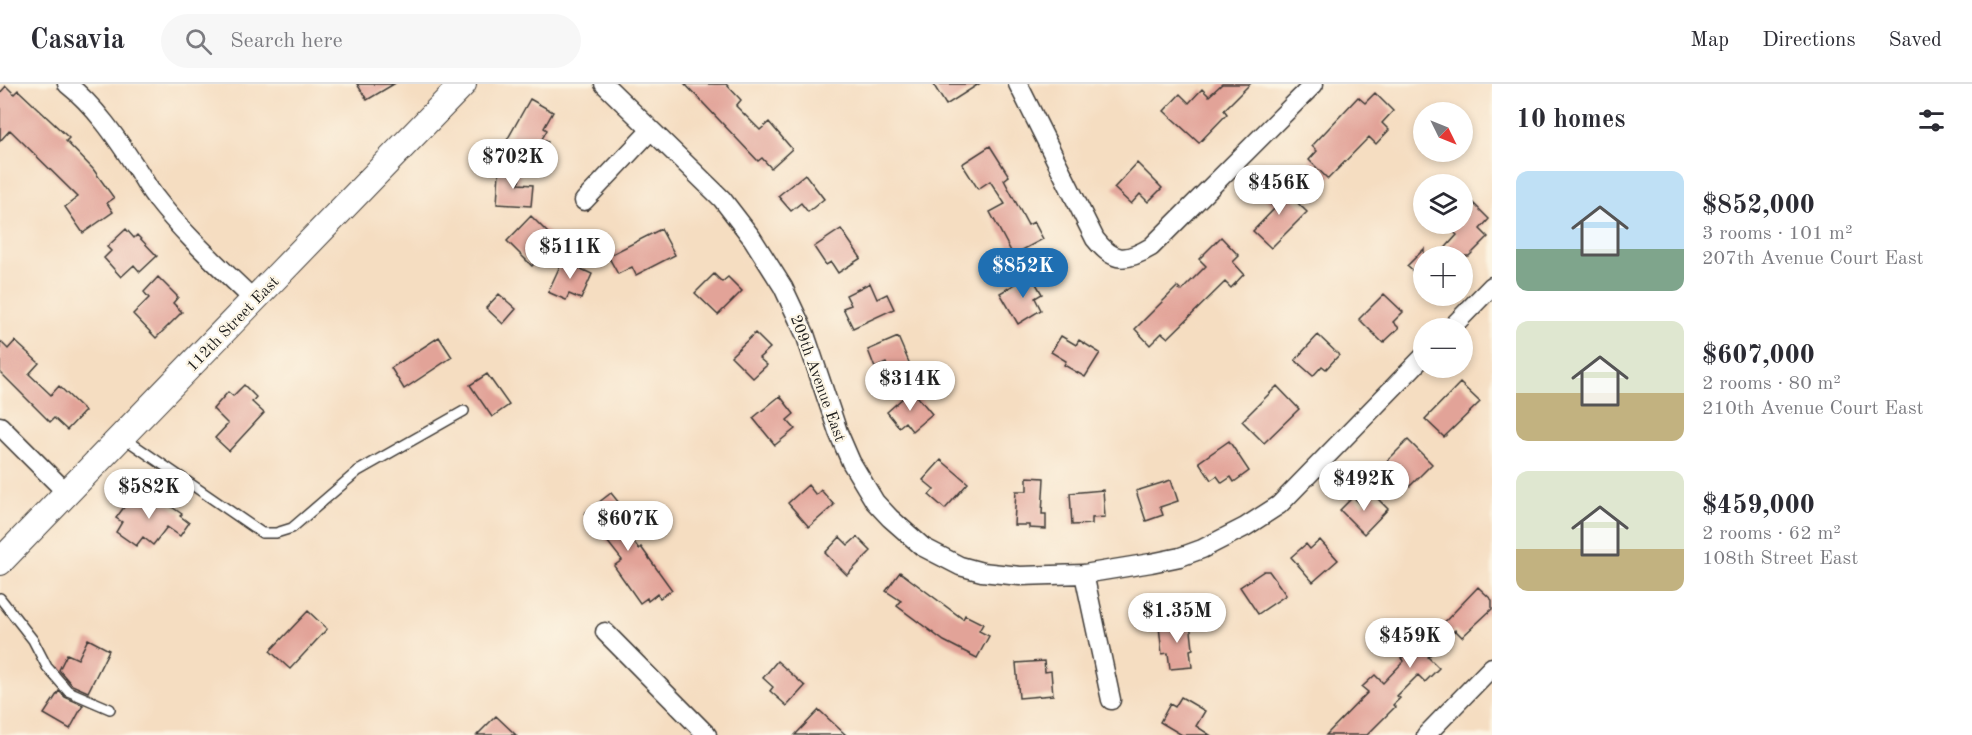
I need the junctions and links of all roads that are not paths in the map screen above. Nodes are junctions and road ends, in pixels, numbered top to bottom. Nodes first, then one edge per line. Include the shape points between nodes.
1 (67, 84) edge
2 (463, 84) edge
3 (604, 84) edge
4 (1018, 84) edge
5 (1314, 84) edge
6 (651, 130) junction
7 (584, 201) dead end
8 (1492, 286) edge
9 (254, 300) junction
10 (1461, 318) edge
11 (1413, 368) edge
12 (464, 411) dead end
13 (0, 426) edge
14 (122, 436) junction
15 (67, 493) junction
16 (0, 562) edge
17 (1084, 574) junction
18 (0, 598) edge
19 (605, 632) dead end
20 (1492, 667) edge
21 (1111, 700) dead end
22 (110, 709) dead end
23 (707, 735) edge
24 (1426, 735) edge

1 - 9 street via 118,140 171,217
2 - 9 street, 112th Street East
3 - 6 street, 209th Avenue East
4 - 5 street via 1095,239 1113,256 1130,258 1151,247
6 - 7 street
6 - 17 street, 209th Avenue East via 722,199 752,237 783,287 805,334 851,462 865,489 890,518 923,547 960,566 1020,576
8 - 10 street
9 - 14 street, 112th Street East
11 - 17 street, 209th Avenue East via 1293,493 1245,527 1180,556
12 - 14 lane via 358,471 292,528 276,533 262,533
13 - 15 street
14 - 15 street, 112th Street East
15 - 16 street, 112th Street East
17 - 21 street
18 - 22 lane via 68,692
19 - 23 street
20 - 24 street

